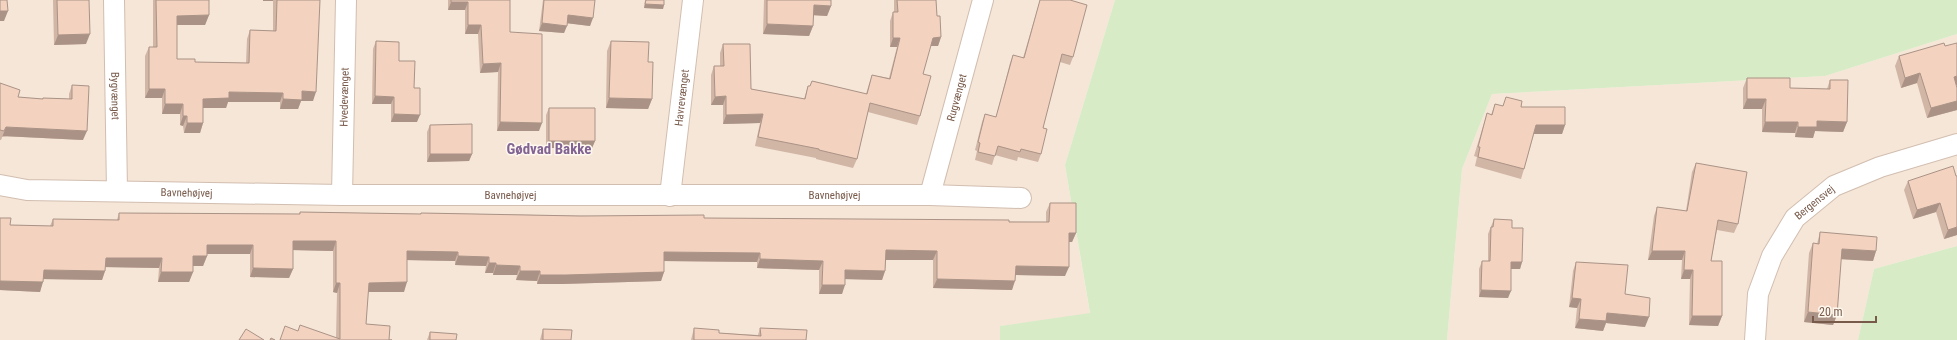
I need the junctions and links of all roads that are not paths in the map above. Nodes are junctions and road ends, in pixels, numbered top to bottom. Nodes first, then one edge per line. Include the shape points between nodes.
1 (114, 0) edge
2 (346, 0) edge
3 (693, 0) edge
4 (983, 0) edge
5 (1957, 144) edge
6 (0, 185) edge
7 (117, 191) junction
8 (342, 195) junction
9 (930, 195) junction
10 (670, 196) junction
11 (1021, 198) dead end
12 (1755, 340) edge

1 - 7 street, Bygvænget
2 - 8 street, Hvedevænget
3 - 10 street, Havrevænget
4 - 9 street, Rugvænget
5 - 12 street, Bergensvej via 1880,167 1834,186 1795,218 1772,256 1758,294
6 - 7 street, Bavnehøjvej via 27,190
7 - 8 street, Bavnehøjvej
8 - 10 street, Bavnehøjvej
9 - 10 street, Bavnehøjvej
9 - 11 street, Bavnehøjvej

